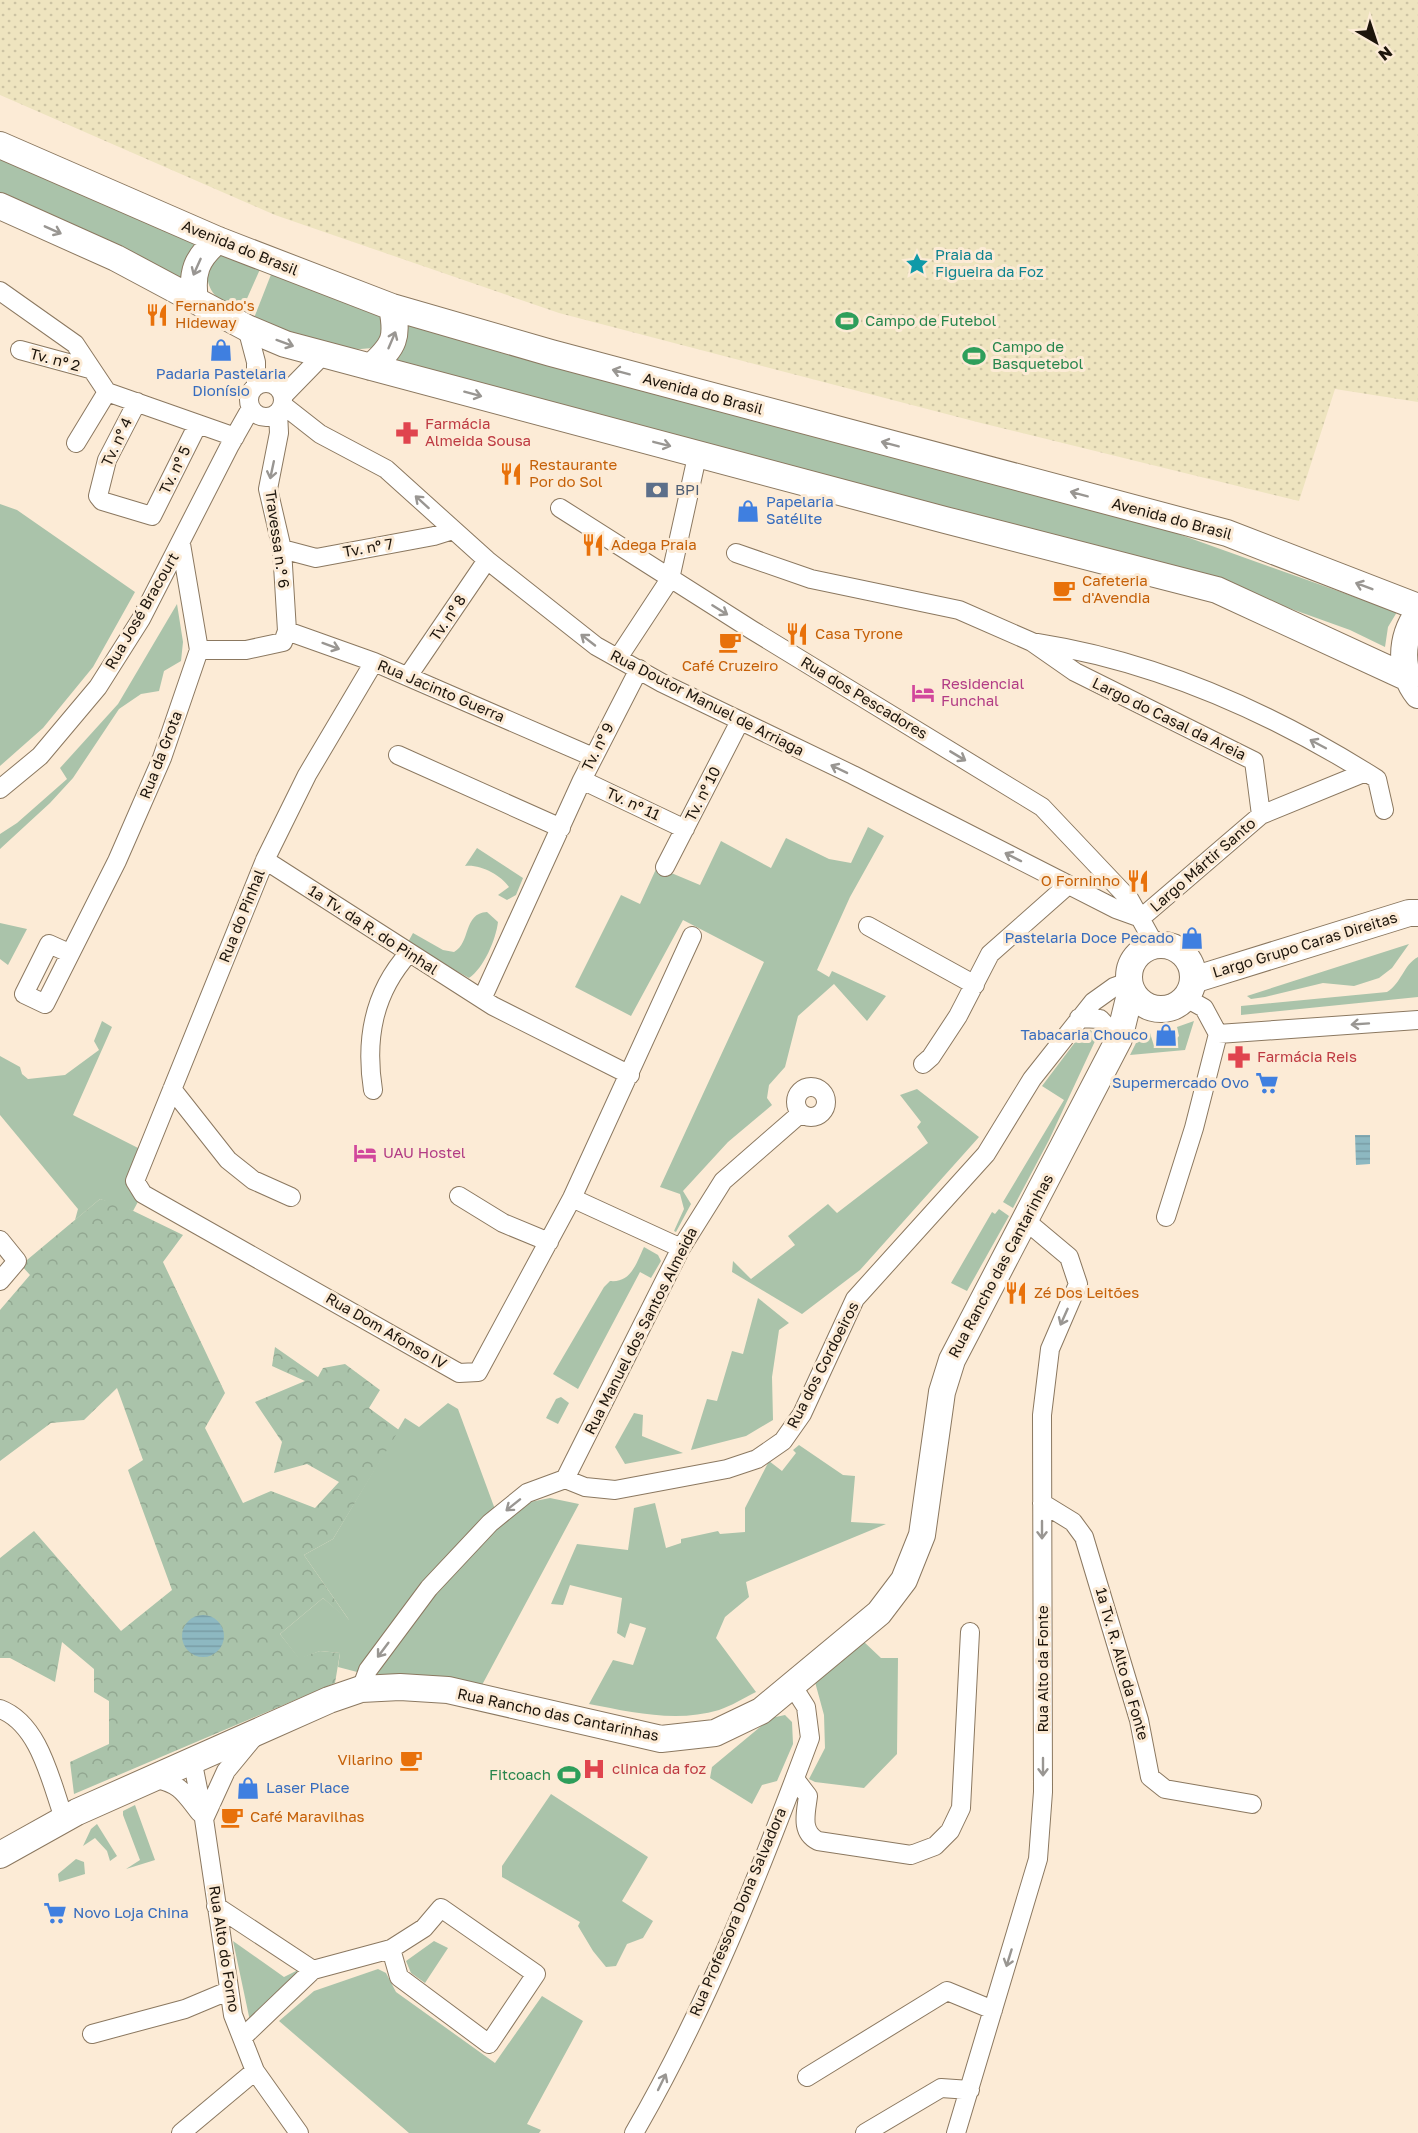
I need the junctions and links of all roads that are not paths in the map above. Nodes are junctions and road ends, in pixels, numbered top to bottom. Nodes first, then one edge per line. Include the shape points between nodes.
1 (0, 145) edge
2 (0, 206) edge
3 (218, 240) junction
4 (0, 291) edge
5 (195, 300) junction
6 (392, 307) junction
7 (247, 327) junction
8 (20, 350) dead end
9 (323, 355) junction
10 (371, 367) junction
11 (90, 369) junction
12 (256, 386) junction
13 (107, 392) junction
14 (137, 402) junction
15 (281, 404) junction
16 (251, 408) junction
17 (198, 424) junction
18 (235, 437) junction
19 (76, 443) dead end
20 (698, 453) junction
21 (560, 508) dead end
22 (152, 516) joint
23 (453, 530) junction
24 (181, 544) junction
25 (282, 549) junction
26 (736, 553) dead end
27 (487, 560) junction
28 (670, 579) junction
29 (1418, 607) edge
30 (1418, 613) edge
31 (287, 631) junction
32 (1032, 642) junction
33 (199, 650) junction
34 (618, 658) junction
35 (374, 662) junction
36 (639, 669) junction
37 (408, 676) junction
38 (1413, 686) edge
39 (740, 721) junction
40 (398, 755) dead end
41 (593, 757) junction
42 (1366, 772) junction
43 (582, 780) junction
44 (0, 789) edge
45 (1384, 810) dead end
46 (1261, 815) junction
47 (561, 828) junction
48 (685, 829) junction
49 (265, 860) junction
50 (665, 867) dead end
51 (1068, 885) junction
52 (1418, 914) edge
53 (1141, 918) junction
54 (868, 926) dead end
55 (692, 936) dead end
56 (1155, 945) junction
57 (409, 952) junction
58 (69, 953) dead end
59 (975, 984) junction
60 (1130, 986) junction
61 (1189, 989) junction
62 (482, 999) junction
63 (1160, 1009) junction
64 (1079, 1018) junction
65 (1418, 1020) edge
66 (1218, 1034) junction
67 (1119, 1039) junction
68 (922, 1064) dead end
69 (630, 1075) junction
70 (172, 1089) junction
71 (373, 1090) dead end
72 (801, 1113) dead end
73 (135, 1181) joint
74 (459, 1196) dead end
75 (291, 1197) dead end
76 (572, 1198) junction
77 (1166, 1217) dead end
78 (1026, 1221) junction
79 (0, 1240) edge
80 (549, 1242) junction
81 (681, 1248) junction
82 (0, 1281) edge
83 (565, 1479) junction
84 (1042, 1503) junction
85 (970, 1632) dead end
86 (792, 1685) junction
87 (361, 1689) junction
88 (0, 1709) edge
89 (265, 1728) junction
90 (197, 1758) junction
91 (153, 1778) junction
92 (795, 1779) junction
93 (213, 1795) junction
94 (1252, 1804) dead end
95 (64, 1818) junction
96 (204, 1819) junction
97 (0, 1855) edge
98 (216, 1906) junction
99 (391, 1949) junction
100 (313, 1970) junction
101 (228, 1991) junction
102 (993, 2010) junction
103 (92, 2034) dead end
104 (242, 2038) junction
105 (255, 2071) junction
106 (807, 2077) dead end
107 (970, 2090) junction
108 (181, 2133) edge
109 (300, 2133) edge
110 (634, 2133) edge
111 (866, 2133) edge
112 (956, 2133) edge

1 - 3 main road, Avenida do Brasil
2 -> 5 main road via 116,258
3 -> 5 main road via 206,249 197,265 192,279
3 - 6 main road, Avenida do Brasil
4 - 11 street via 75,344
5 - 7 main road
10 -> 6 main road via 387,352 397,331
29 -> 6 main road, Avenida do Brasil via 1227,533
7 -> 9 main road
7 - 12 street via 256,362
8 - 11 street, Tv. nº 2
9 - 10 main road
9 - 15 street
10 -> 20 main road
11 - 13 street
12 - 15 street via 272,383
12 - 16 street via 249,399
13 - 14 street
13 - 19 street
14 - 17 street
14 - 22 street, Tv. nº 4 via 107,460 98,496 102,501
15 - 16 street via 264,417
23 -> 15 street, Rua Doutor Manuel de Arriaga via 386,470 320,434
15 -> 25 street, Travessa n.º 6 via 268,489
16 - 18 street, Rua José Bracourt
17 - 18 street
17 - 22 street, Tv. nº 5
18 - 24 street, Rua José Bracourt
20 - 28 street
20 - 38 main road via 1217,590
21 - 28 street, Rua dos Pescadores
23 - 25 street, Tv. nº 7 via 316,558
23 - 27 street, Rua Doutor Manuel de Arriaga
24 - 33 street, Rua da Grota
24 - 44 street, Rua José Bracourt via 141,619 98,687 40,756
25 - 31 street, Travessa n.º 6
26 - 32 street, Largo do Casal da Areia via 811,579 959,610
34 -> 27 street, Rua Doutor Manuel de Arriaga via 596,646
27 - 37 street, Tv. nº 8
28 - 34 street
28 -> 53 street, Rua dos Pescadores via 1042,807 1130,900
30 - 38 main road via 1403,650
31 - 33 street via 283,642 246,650
31 -> 35 street, Rua Jacinto Guerra
42 -> 32 street, Largo do Casal da Areia via 1269,718 1207,690 1090,651
32 - 46 street, Largo do Casal da Areia via 1075,672 1254,761
33 - 58 street, Rua da Grota via 162,758 117,861
34 - 36 street, Rua Doutor Manuel de Arriaga
35 - 37 street, Rua Jacinto Guerra
35 - 49 street, Rua do Pinhal via 307,775
36 - 39 street, Rua Doutor Manuel de Arriaga
36 - 41 street, Tv. nº 9
37 - 41 street, Rua Jacinto Guerra
39 - 48 street, Tv. nº 10
51 -> 39 street, Rua Doutor Manuel de Arriaga
40 - 47 street
41 - 43 street, Tv. nº 9
42 - 45 street via 1377,779
42 - 46 street
43 - 47 street, Tv. nº 9
43 - 48 street, Tv. nº 11
46 - 53 street, Largo Mártir Santo
47 - 62 street, Tv. nº 9
48 - 50 street, Tv. nº 10
49 - 57 street, 1ª Tv. da R. do Pinhal
49 - 70 street, Rua do Pinhal
51 - 53 street, Rua Doutor Manuel de Arriaga
51 - 59 street via 990,954
52 - 61 main road, Largo Grupo Caras Direitas via 1409,913
53 - 56 street, Largo Mártir Santo
54 - 59 street
55 - 69 street, Rua Dom Afonso IV
56 - 60 main road via 1137,954 1131,963
56 - 61 main road via 1183,953 1189,961
57 - 62 street, 1ª Tv. da R. do Pinhal
57 - 71 street via 395,969 369,1031 368,1061
59 - 68 street via 932,1057
60 - 63 main road via 1142,1004
60 - 64 street via 1102,993
60 - 67 main road, Rua Rancho das Cantarinhas
61 - 63 main road via 1179,1004
61 - 66 street
62 - 69 street
63 - 67 main road, Rua Rancho das Cantarinhas
64 - 67 street via 1100,1019
64 - 83 street, Rua dos Cordoeiros via 1032,1078 986,1154 855,1299 802,1414 783,1441 757,1459 727,1468 615,1490 585,1487
65 -> 66 street
66 - 77 street
67 - 78 main road, Rua Rancho das Cantarinhas
69 - 76 street, Rua Dom Afonso IV
70 - 73 street, Rua do Pinhal
70 - 75 street via 228,1160 253,1180
72 - 81 street, Rua Manuel dos Santos Almeida via 723,1181
73 - 80 street, Rua Dom Afonso IV via 143,1194 459,1373 478,1372
74 - 80 street via 503,1223
76 - 80 street, Rua Dom Afonso IV
76 - 81 street
78 -> 84 street, Rua Alto da Fonte via 1070,1257 1078,1284 1050,1349 1042,1416
78 - 86 main road, Rua Rancho das Cantarinhas via 952,1360 942,1392 922,1535 904,1580 879,1613
79 - 82 street via 16,1261
81 - 83 street, Rua Manuel dos Santos Almeida
83 -> 87 street via 527,1493 490,1523 429,1588 368,1670
84 - 94 street, 1ª Tv. R. Alto da Fonte via 1074,1522 1084,1537 1139,1720 1150,1778 1166,1789
84 -> 102 street, Rua Alto da Fonte via 1043,1792 1038,1859
85 - 92 street via 960,1808 950,1831 934,1846 911,1855 811,1838 805,1827 808,1796
86 - 87 main road, Rua Rancho das Cantarinhas via 761,1711 715,1733 661,1739 448,1690
86 - 92 street, Rua Professora Dona Salvadora via 806,1707 810,1738
87 - 89 main road, Rua Rancho das Cantarinhas
88 - 95 street via 24,1726 37,1746
89 - 90 main road, Rua Rancho das Cantarinhas
89 - 93 street, Rua Alto do Forno via 243,1748
90 - 91 main road, Rua Rancho das Cantarinhas
90 - 93 street, Rua Alto do Forno via 206,1760 210,1768
90 - 96 street, Rua Alto do Forno via 193,1764
91 - 95 main road, Rua Rancho das Cantarinhas
91 - 96 street, Rua Alto do Forno via 181,1787
110 -> 92 street, Rua Professora Dona Salvadora via 721,1959
93 - 96 street, Rua Alto do Forno
95 - 97 main road, Rua Rancho das Cantarinhas
96 - 98 street, Rua Alto do Forno
98 - 100 street
98 - 101 street, Rua Alto do Forno
99 - 99 street via 424,1928 441,1908 536,1974 489,2044 399,1977
99 - 100 street
100 - 104 street
101 - 103 street via 184,2009
101 - 104 street, Rua Alto do Forno
102 - 106 street via 947,1992
102 - 107 street, Rua Alto da Fonte
104 - 105 street, Rua Alto do Forno
105 - 108 street
105 - 109 street, Rua Alto do Forno
107 - 111 street via 940,2088
107 - 112 street, Rua Alto da Fonte

